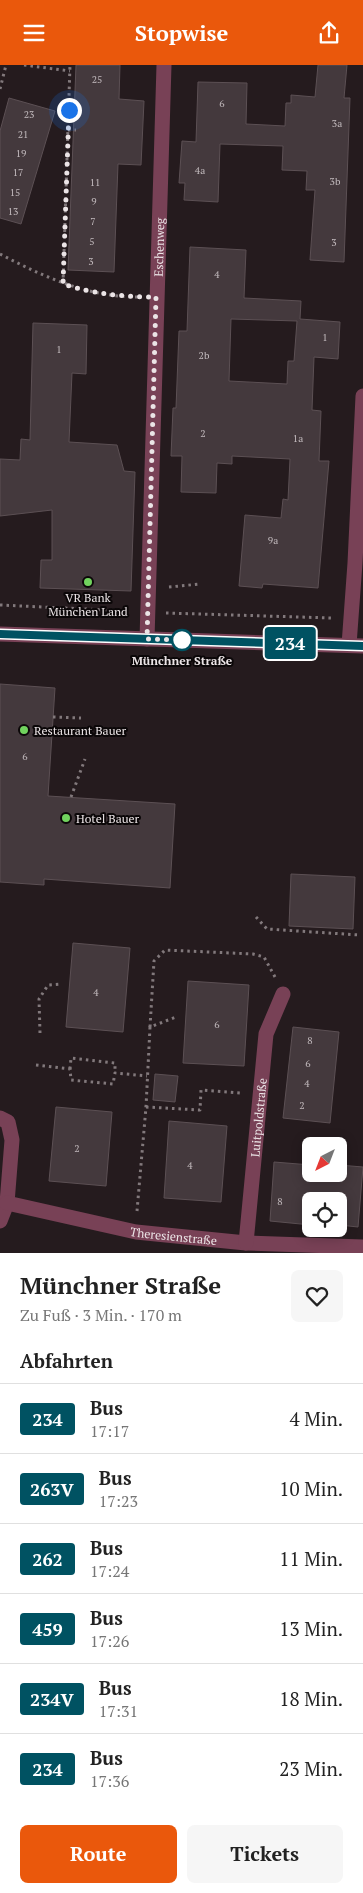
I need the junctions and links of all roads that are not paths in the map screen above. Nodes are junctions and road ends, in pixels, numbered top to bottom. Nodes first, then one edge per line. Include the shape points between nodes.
1 (164, 65) edge
2 (363, 396) edge
3 (362, 421) edge
4 (0, 634) edge
5 (147, 639) junction
6 (356, 646) edge
7 (283, 994) road end
8 (0, 1118) edge
9 (7, 1203) junction
10 (0, 1221) edge
11 (246, 1243) junction
12 (363, 1247) edge

1 - 5 street, Eschenweg
2 - 3 street
3 - 6 street via 350,619
4 - 5 street
5 - 6 street
7 - 11 street, Luitpoldstraße via 266,1034
8 - 9 street via 8,1122 12,1140
9 - 10 street
9 - 11 street, Theresienstraße via 136,1232
11 - 12 street, Theresienstraße

